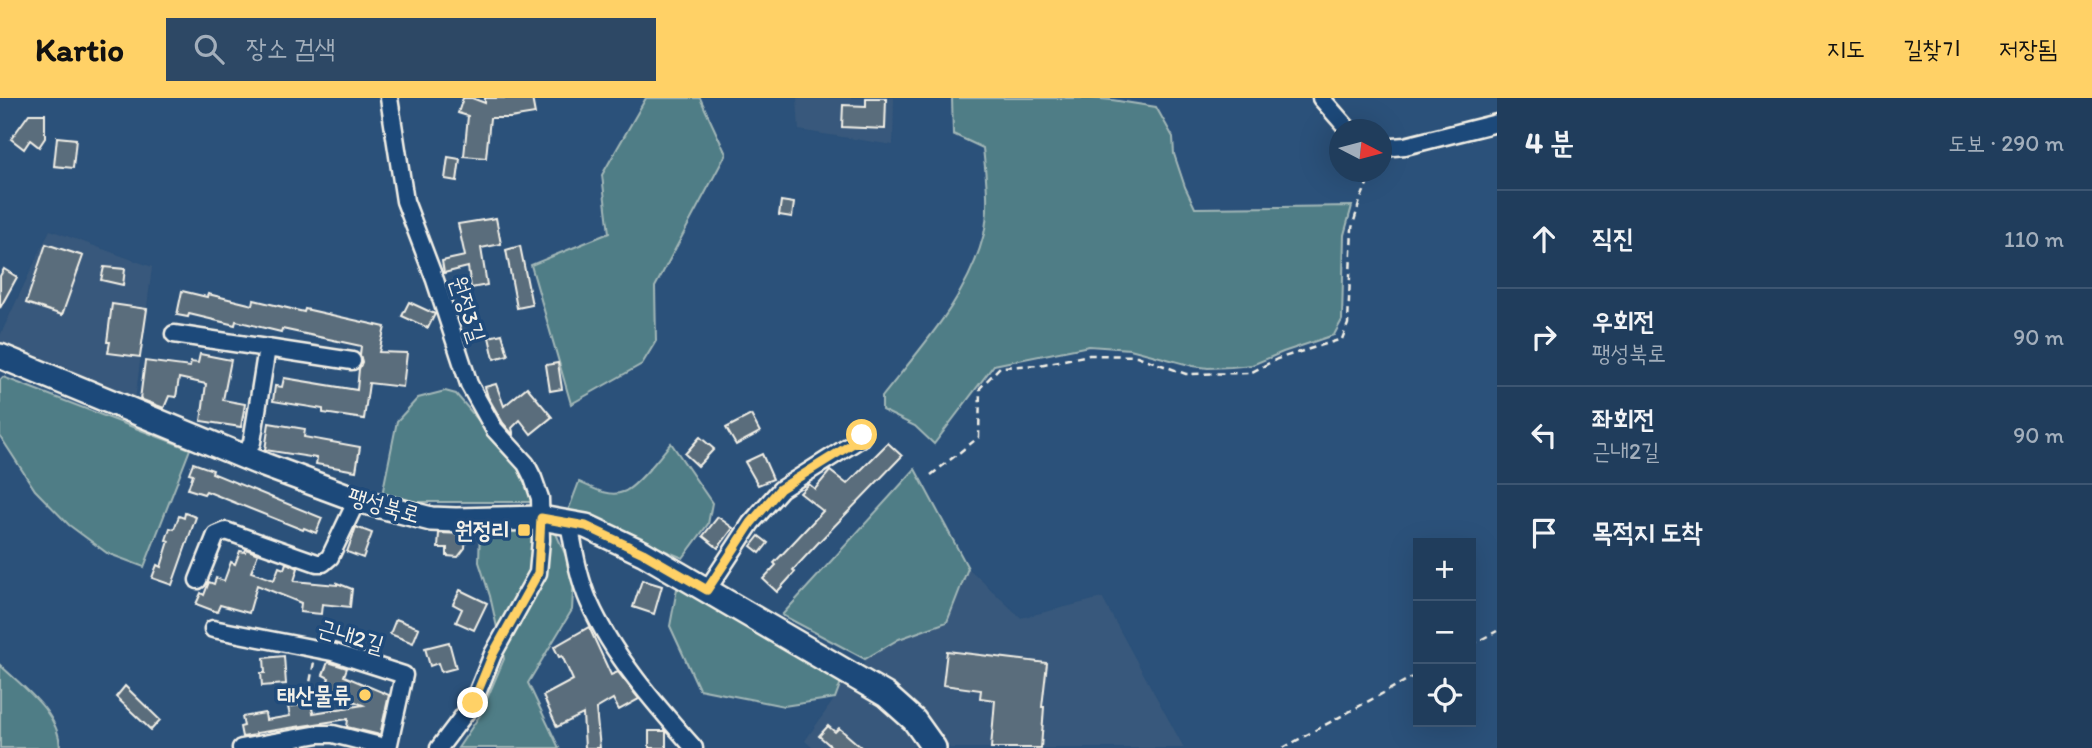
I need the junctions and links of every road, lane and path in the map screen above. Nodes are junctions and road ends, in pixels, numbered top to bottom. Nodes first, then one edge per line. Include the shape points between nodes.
1 (389, 98) edge
2 (1321, 98) edge
3 (1339, 119) edge
4 (1497, 123) edge
5 (1392, 148) edge
6 (1368, 182) edge
7 (174, 334) dead end
8 (267, 348) junction
9 (0, 356) edge
10 (352, 361) dead end
11 (862, 435) dead end
12 (245, 458) junction
13 (931, 475) dead end
14 (357, 499) junction
15 (541, 518) junction
16 (569, 523) junction
17 (198, 580) dead end
18 (707, 590) junction
19 (213, 629) dead end
20 (1497, 631) edge
21 (1476, 642) edge
22 (317, 649) junction
23 (1413, 677) edge
24 (308, 693) dead end
25 (241, 748) edge
26 (388, 748) edge
27 (439, 748) edge
28 (694, 748) edge
29 (934, 748) edge
30 (1283, 748) edge

1 - 15 street, 원정3길 via 405,201 469,384 494,429 526,464 540,498
2 - 3 street
4 - 5 street
6 - 13 path via 1352,228 1348,324 1342,339 1277,359 1250,373 1186,374 1137,356 1089,355 1000,368 980,388 979,437
7 - 8 street
8 - 10 street
8 - 12 street via 252,442
9 - 12 street, 팽성북로
11 - 18 street via 780,489 751,523
12 - 14 street, 팽성북로
14 - 15 street, 팽성북로 via 431,519
14 - 17 street via 323,563 226,531 216,535
15 - 16 street, 팽성북로
15 - 27 street via 538,573 493,654 473,703
16 - 18 street, 팽성북로 via 586,526 643,553
16 - 28 street via 589,601 613,646
18 - 29 street, 팽성북로 via 886,695 914,720
19 - 22 street, 근내2길
20 - 21 path
22 - 24 path
22 - 26 street, 근내2길 via 404,675
23 - 30 path
25 - 26 street via 334,734

